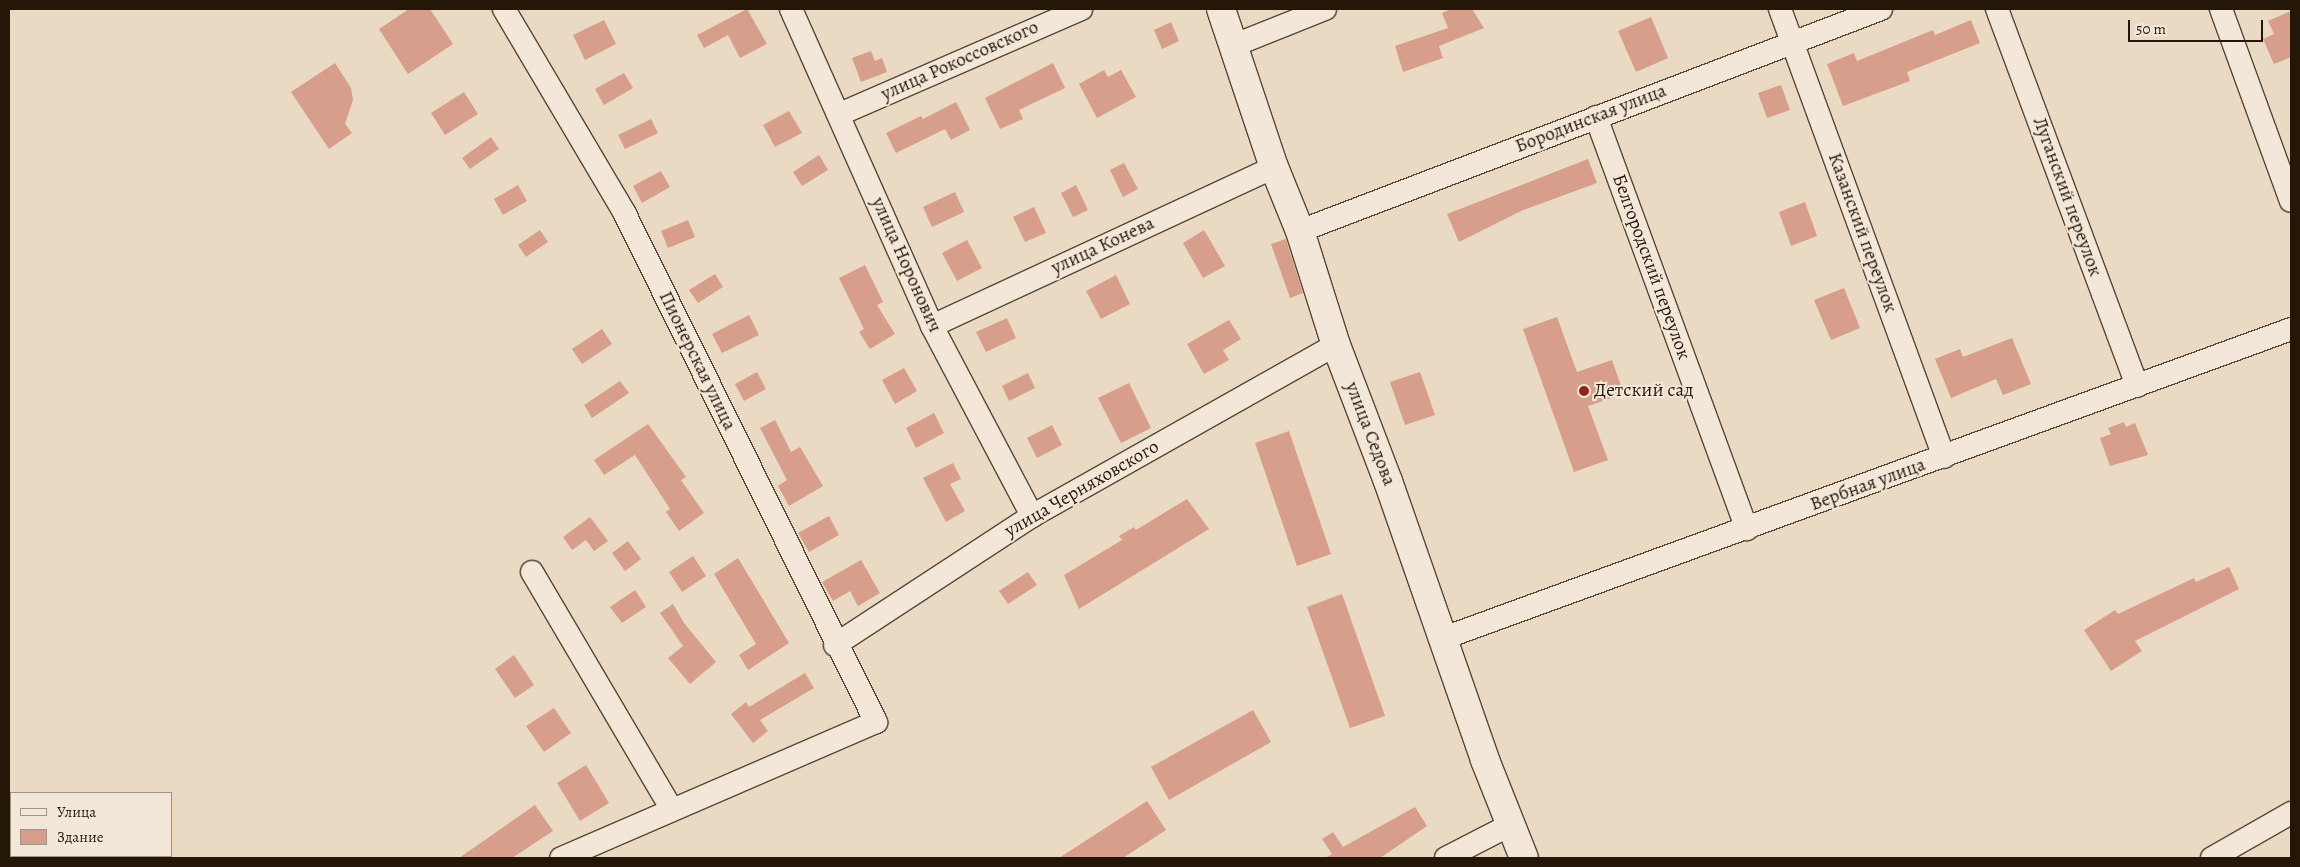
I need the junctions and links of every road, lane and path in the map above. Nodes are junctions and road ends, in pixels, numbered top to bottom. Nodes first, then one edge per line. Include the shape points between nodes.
1 (504, 9) edge
2 (791, 9) edge
3 (1081, 9) edge
4 (1221, 9) edge
5 (1325, 9) edge
6 (1780, 9) edge
7 (1881, 9) edge
8 (1997, 9) edge
9 (2221, 9) edge
10 (1793, 42) junction
11 (1234, 45) junction
12 (840, 114) junction
13 (1596, 117) junction
14 (1274, 167) junction
15 (2291, 201) edge
16 (1300, 231) junction
17 (932, 326) junction
18 (2291, 329) edge
19 (1336, 345) junction
20 (2137, 386) junction
21 (1944, 457) junction
22 (1032, 516) junction
23 (1747, 529) junction
24 (532, 572) dead end
25 (1444, 638) junction
26 (835, 645) junction
27 (672, 810) junction
28 (2291, 813) edge
29 (1510, 825) junction
30 (561, 858) edge
31 (1446, 858) edge
32 (1524, 858) edge
33 (2212, 858) edge

1 - 26 street, Пионерская улица via 625,214
2 - 12 street, улица Норонович
3 - 12 street, улица Рокоссовского
4 - 11 street, улица Седова
5 - 11 street
6 - 10 street, Казанский переулок
7 - 10 street, Бородинская улица
8 - 20 street, Луганский переулок
9 - 15 street
10 - 13 street, Бородинская улица
10 - 21 street, Казанский переулок
11 - 14 street, улица Седова
12 - 17 street, улица Норонович
13 - 16 street, Бородинская улица
13 - 23 street, Белгородский переулок
14 - 16 street, улица Седова
14 - 17 street, улица Конева
16 - 19 street, улица Седова
17 - 22 street, улица Норонович
18 - 20 street, Вербная улица
19 - 22 street, улица Черняховского
19 - 25 street, улица Седова
20 - 21 street, Вербная улица
21 - 23 street, Вербная улица
22 - 26 street, улица Черняховского
23 - 25 street, Вербная улица
24 - 27 street
25 - 29 street, улица Седова
26 - 27 street, Пионерская улица via 876,722
27 - 30 street
28 - 33 street
29 - 31 street
29 - 32 street, улица Седова

